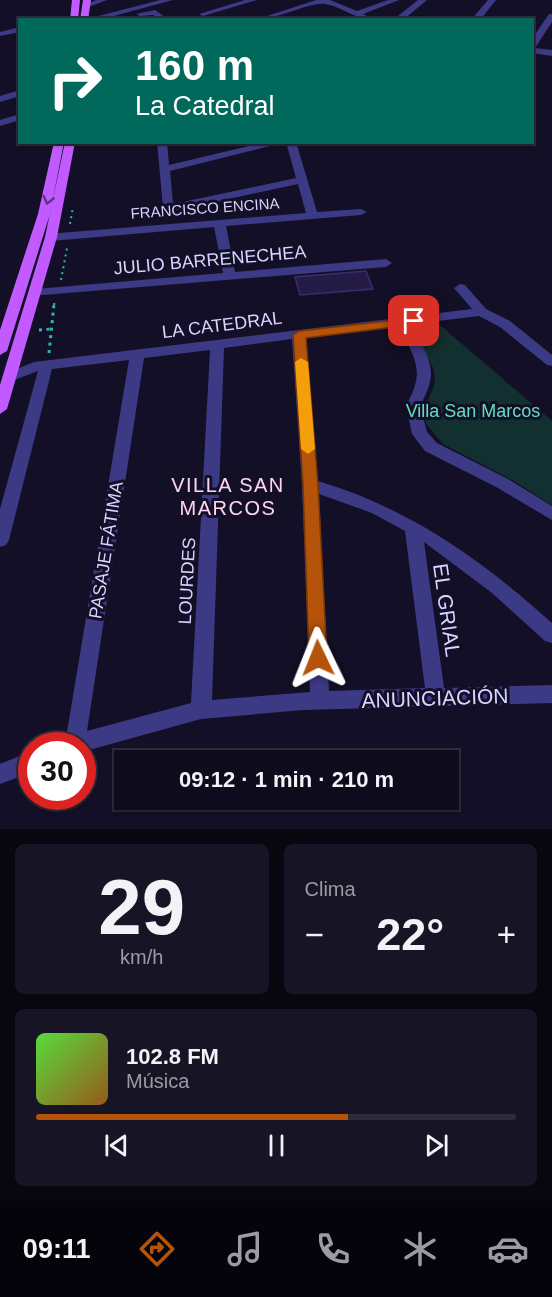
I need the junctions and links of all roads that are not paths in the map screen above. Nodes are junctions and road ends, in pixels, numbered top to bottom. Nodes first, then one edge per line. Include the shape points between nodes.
1 (76, 0) edge
2 (103, 0) edge
3 (169, 0) edge
4 (253, 0) edge
5 (324, 0) edge
6 (395, 0) edge
7 (423, 0) edge
8 (492, 0) edge
9 (86, 3) edge
10 (203, 13) edge
11 (280, 13) junction
12 (552, 16) edge
13 (74, 18) edge
14 (94, 18) edge
15 (120, 18) edge
16 (163, 18) edge
17 (265, 18) edge
18 (289, 18) edge
19 (364, 18) edge
20 (400, 18) edge
21 (477, 18) edge
22 (18, 30) edge
23 (0, 34) edge
24 (534, 45) edge
25 (534, 48) edge
26 (552, 53) edge
27 (18, 94) edge
28 (0, 99) edge
29 (18, 118) edge
30 (0, 123) edge
31 (59, 144) edge
32 (70, 144) edge
33 (162, 144) edge
34 (272, 144) edge
35 (291, 144) edge
36 (164, 169) junction
37 (300, 180) junction
38 (167, 209) junction
39 (361, 212) dead end
40 (312, 215) junction
41 (219, 222) junction
42 (168, 225) junction
43 (51, 237) junction
44 (386, 263) dead end
45 (230, 276) junction
46 (460, 288) dead end
47 (36, 293) junction
48 (481, 312) junction
49 (410, 322) junction
50 (5, 323) edge
51 (26, 323) junction
52 (299, 335) junction
53 (217, 346) junction
54 (0, 351) edge
55 (137, 355) junction
56 (14, 361) junction
57 (552, 362) edge
58 (40, 367) junction
59 (9, 377) junction
60 (0, 408) edge
61 (310, 485) junction
62 (552, 514) edge
63 (414, 527) junction
64 (0, 540) edge
65 (552, 635) edge
66 (552, 694) edge
67 (436, 699) junction
68 (320, 702) junction
69 (201, 710) junction
70 (75, 732) edge
71 (96, 739) edge
72 (18, 767) edge
73 (0, 774) edge

1 - 13 main road
2 - 9 street
3 - 14 street
4 - 10 street
5 - 11 street
5 - 19 street
6 - 19 street
7 - 20 street
8 - 21 street
11 - 17 street
11 - 18 street
12 - 24 street
15 - 16 street via 149,12
22 - 23 street
25 - 26 street
27 - 28 street
29 - 30 street
31 -> 50 main road via 44,214
32 - 43 main road
33 - 36 street
34 - 36 street
35 - 37 street
36 - 38 street
37 - 38 street
37 - 40 street
38 - 42 street
39 - 40 street, FRANCISCO ENCINA
40 - 41 street, FRANCISCO ENCINA
41 - 42 street, FRANCISCO ENCINA
41 - 45 street
42 - 43 street, FRANCISCO ENCINA
43 - 47 main road
44 - 45 street, JULIO BARRENECHEA
45 - 47 street, JULIO BARRENECHEA
46 - 48 street
47 - 51 main road
48 - 49 street, LA CATEDRAL
48 - 57 street via 505,324
49 - 52 street, LA CATEDRAL
49 - 62 street via 426,373 413,406 420,434 431,447
50 - 51 street
50 - 54 main road
51 - 56 main road
52 - 53 street, LA CATEDRAL
52 - 61 street
53 - 55 street, LA CATEDRAL
53 - 69 street, LOURDES
55 - 58 street, LA CATEDRAL
55 - 70 street, PASAJE FÁTIMA
56 - 58 street, LA CATEDRAL
56 - 59 main road
58 - 59 street, LA CATEDRAL
58 - 64 street
59 - 60 main road
61 - 63 street via 378,507
61 - 68 street
63 - 65 street via 506,592
63 - 67 street, EL GRIAL
66 - 67 street, ANUNCIACIÓN
67 - 68 street, ANUNCIACIÓN
68 - 69 street, ANUNCIACIÓN
69 - 71 street, ANUNCIACIÓN
72 - 73 street

